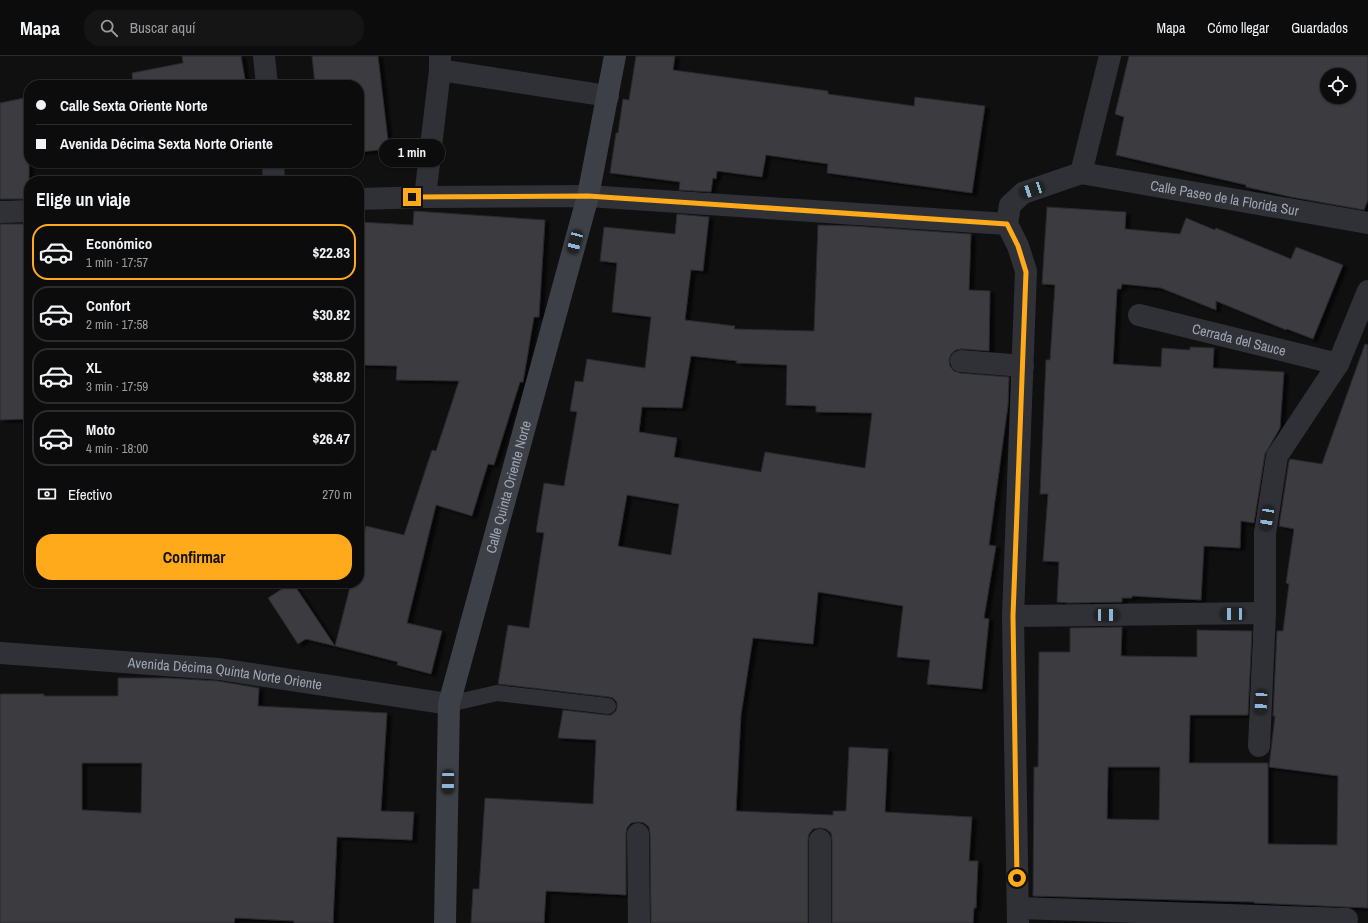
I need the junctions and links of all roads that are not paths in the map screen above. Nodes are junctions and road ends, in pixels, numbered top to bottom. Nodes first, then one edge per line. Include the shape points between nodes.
1 (264, 56) edge
2 (615, 56) edge
3 (1110, 56) edge
4 (440, 63) edge
5 (266, 80) edge
6 (608, 96) junction
7 (1081, 172) junction
8 (588, 196) junction
9 (425, 197) junction
10 (364, 199) edge
11 (24, 211) edge
12 (0, 212) edge
13 (1368, 223) edge
14 (1007, 224) junction
15 (1368, 291) edge
16 (1139, 314) dead end
17 (961, 361) dead end
18 (1338, 364) junction
19 (1023, 366) junction
20 (1265, 613) junction
21 (1013, 616) junction
22 (0, 653) edge
23 (449, 704) junction
24 (608, 706) dead end
25 (1259, 746) dead end
26 (638, 834) dead end
27 (820, 840) dead end
28 (1018, 916) edge
29 (1347, 919) dead end
30 (445, 923) edge
31 (639, 923) edge
32 (820, 923) edge

1 - 5 street
2 - 6 street, Calle Quinta Oriente Norte
3 - 7 street
4 - 6 street
4 - 9 street
6 - 8 street, Calle Quinta Oriente Norte
7 - 13 street, Calle Paseo de la Florida Sur
7 - 14 street via 1023,193 1010,205
8 - 9 street
8 - 14 street
8 - 23 street, Calle Quinta Oriente Norte
9 - 10 street
11 - 12 street
14 - 19 street via 1018,246 1026,272
15 - 18 street
16 - 18 street, Cerrada del Sauce
17 - 19 street
18 - 20 street via 1277,456 1265,533
19 - 21 street
20 - 21 street
20 - 25 street
21 - 28 street
22 - 23 street, Avenida Décima Quinta Norte Oriente via 219,669
23 - 24 lane via 497,693
23 - 30 street, Calle Quinta Oriente Norte
26 - 31 street
27 - 32 street
28 - 29 street

